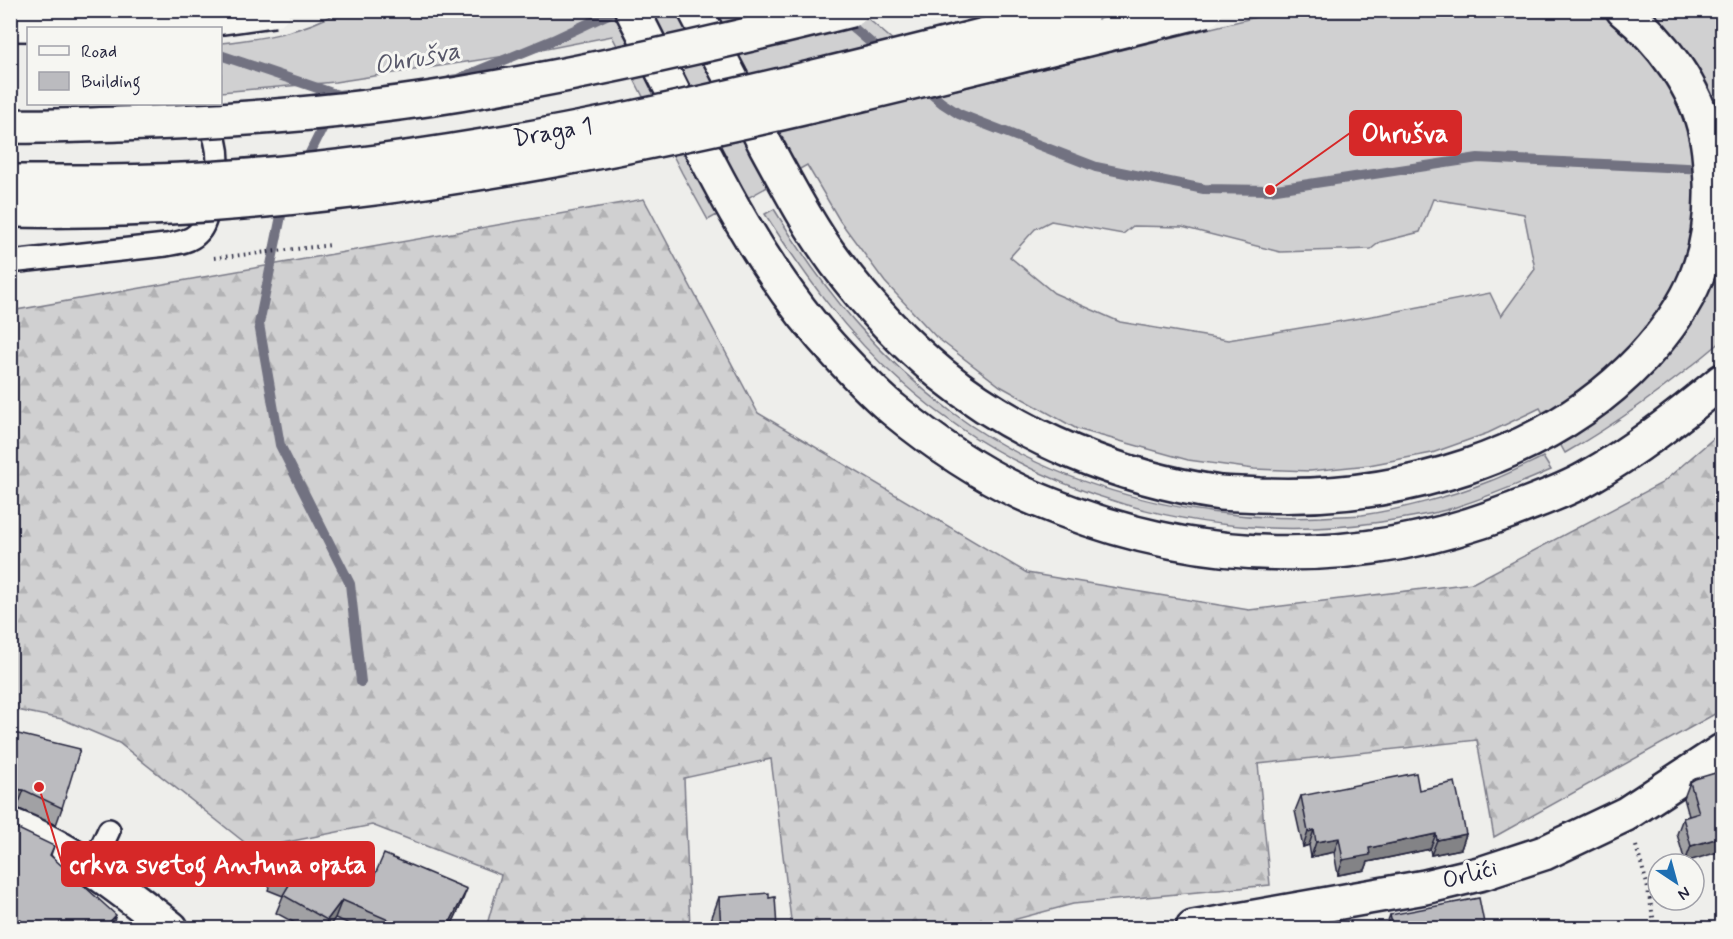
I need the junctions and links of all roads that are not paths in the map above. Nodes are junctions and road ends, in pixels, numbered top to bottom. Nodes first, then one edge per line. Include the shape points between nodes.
1 (92, 10) edge
2 (273, 10) edge
3 (632, 10) edge
4 (695, 10) edge
5 (850, 10) edge
6 (1084, 10) edge
7 (1206, 10) edge
8 (1623, 10) edge
9 (10, 24) edge
10 (102, 27) edge
11 (195, 105) edge
12 (10, 126) edge
13 (10, 182) edge
14 (10, 210) edge
15 (10, 262) edge
16 (1722, 381) edge
17 (1722, 752) edge
18 (10, 825) edge
19 (109, 830) dead end
20 (91, 869) junction
21 (171, 928) edge
22 (1193, 928) edge

1 - 10 lane
2 - 9 main road, bridge via 166,25
3 - 16 main road, bridge via 730,202 786,292 837,354 892,408 956,456 1022,493 1099,523 1177,543 1243,551 1331,552 1407,542 1482,522 1584,480 1676,419
4 - 8 main road, bridge via 782,176 836,263 885,322 942,375 1015,424 1074,453 1148,478 1221,493 1300,497 1423,480 1513,448 1554,427 1604,393 1654,346 1678,313 1696,278 1708,238 1711,201 1706,132 1694,99 1675,67 1652,37
5 - 12 main road, bridge via 642,60 415,100 189,122
6 - 13 main road, Draga 1, bridge via 643,116 439,153 234,177
7 - 14 main road, bridge via 659,141 412,185 232,204
11 - 15 lane via 213,131 219,159 214,193 198,234 166,245
17 - 22 main road, Orlići via 1626,814 1544,853 1425,887
18 - 20 main road
19 - 20 lane
20 - 21 main road

